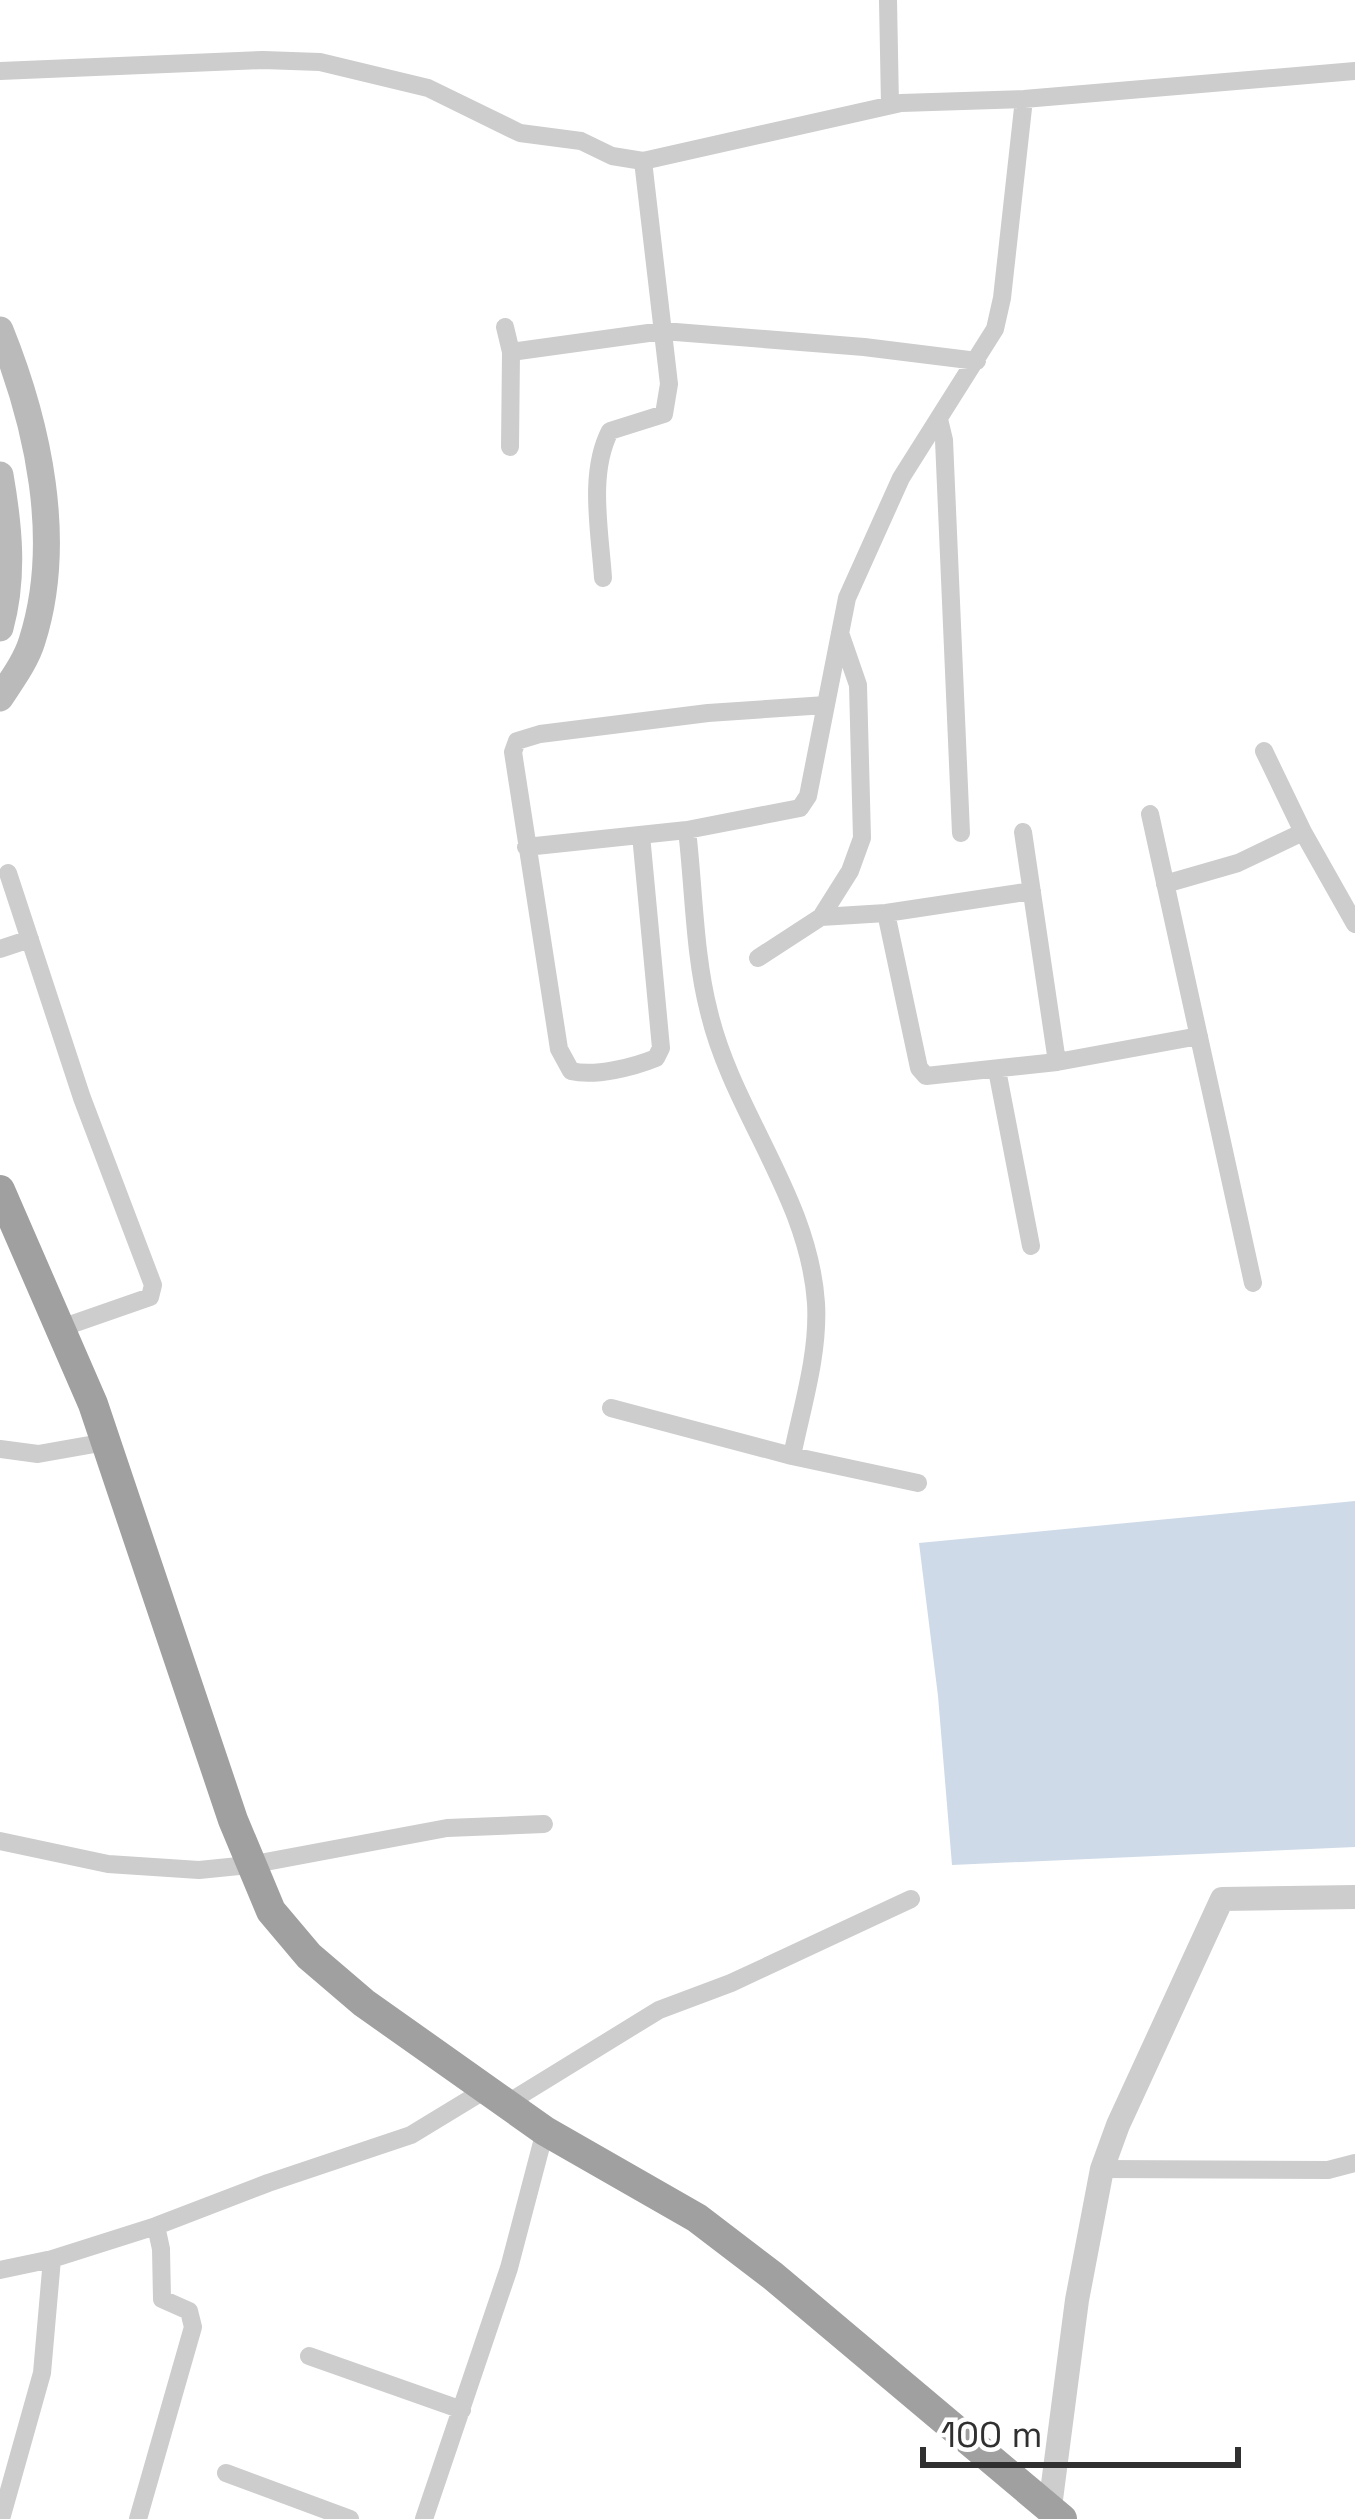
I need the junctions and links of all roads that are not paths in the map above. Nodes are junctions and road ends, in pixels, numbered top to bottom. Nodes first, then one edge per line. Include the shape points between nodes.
1 (888, 0) edge
2 (0, 71) edge
3 (1355, 71) edge
4 (1024, 99) junction
5 (890, 105) junction
6 (643, 161) junction
7 (505, 326) dead end
8 (0, 330) edge
9 (663, 331) junction
10 (511, 352) junction
11 (977, 361) junction
12 (939, 419) junction
13 (510, 447) dead end
14 (0, 475) edge
15 (603, 578) dead end
16 (0, 628) edge
17 (840, 633) junction
18 (0, 698) edge
19 (826, 705) junction
20 (1264, 751) dead end
21 (1150, 814) dead end
22 (687, 830) junction
23 (1023, 832) dead end
24 (1303, 832) junction
25 (961, 833) dead end
26 (640, 835) junction
27 (526, 847) junction
28 (8, 873) dead end
29 (1355, 873) edge
30 (1335, 883) junction
31 (1165, 884) junction
32 (1032, 891) junction
33 (886, 913) junction
34 (821, 917) junction
35 (1355, 924) edge
36 (30, 939) junction
37 (0, 949) edge
38 (758, 958) dead end
39 (1199, 1036) junction
40 (1057, 1062) junction
41 (997, 1070) junction
42 (2, 1198) edge
43 (1031, 1246) dead end
44 (1253, 1283) dead end
45 (61, 1328) junction
46 (611, 1408) dead end
47 (106, 1442) junction
48 (0, 1448) edge
49 (791, 1456) junction
50 (918, 1483) dead end
51 (544, 1824) dead end
52 (0, 1841) edge
53 (249, 1865) junction
54 (1355, 1897) edge
55 (911, 1899) dead end
56 (496, 2097) junction
57 (544, 2132) junction
58 (1355, 2163) edge
59 (1102, 2169) junction
60 (156, 2227) junction
61 (52, 2259) junction
62 (0, 2270) edge
63 (309, 2356) dead end
64 (462, 2410) junction
65 (226, 2473) dead end
66 (1054, 2515) edge
67 (1, 2519) edge
68 (138, 2519) edge
69 (350, 2519) edge
70 (424, 2519) edge

1 - 5 street
2 - 6 street via 320,62 428,88 520,133
3 - 4 street
4 - 5 street
4 - 11 street via 1002,298
5 - 6 street
6 - 9 street
7 - 10 street
8 - 18 main road via 30,415 45,554 31,647
9 - 10 street
9 - 11 street
9 - 15 street via 664,414 610,431 603,444
10 - 13 street
11 - 12 street
12 - 17 street via 901,478 847,598
12 - 25 street
14 - 16 main road via 9,590
17 - 19 street
17 - 34 street via 858,686 862,838
19 - 22 street via 800,808
19 - 27 street via 526,736 513,752
20 - 24 street
21 - 31 street
22 - 26 street
22 - 49 street via 709,1012 809,1255 813,1352
23 - 32 street
24 - 30 street
24 - 31 street via 1238,863
26 - 27 street
26 - 27 street via 662,1048 644,1063 581,1074 559,1049
28 - 36 street
29 - 30 street
30 - 35 street
31 - 39 street
32 - 33 street
32 - 40 street
33 - 34 street
33 - 41 street via 919,1068 936,1077
34 - 38 street
36 - 37 street
36 - 45 street via 153,1285 150,1297
39 - 40 street
39 - 44 street
40 - 41 street
41 - 43 street
42 - 45 highway
45 - 47 highway
46 - 49 street
47 - 48 street via 38,1454
47 - 53 highway
49 - 50 street
51 - 53 street via 447,1828
52 - 53 street via 108,1864
53 - 56 highway via 271,1911 309,1956
54 - 59 street via 1222,1899
55 - 56 street via 659,2010
56 - 57 highway
56 - 60 street
57 - 64 street
57 - 66 highway via 698,2218
58 - 59 street via 1328,2170
59 - 66 street via 1077,2300
60 - 61 street
60 - 68 street via 162,2299 189,2311 193,2327
61 - 62 street
61 - 67 street via 42,2373
63 - 64 street
64 - 70 street
65 - 69 street

